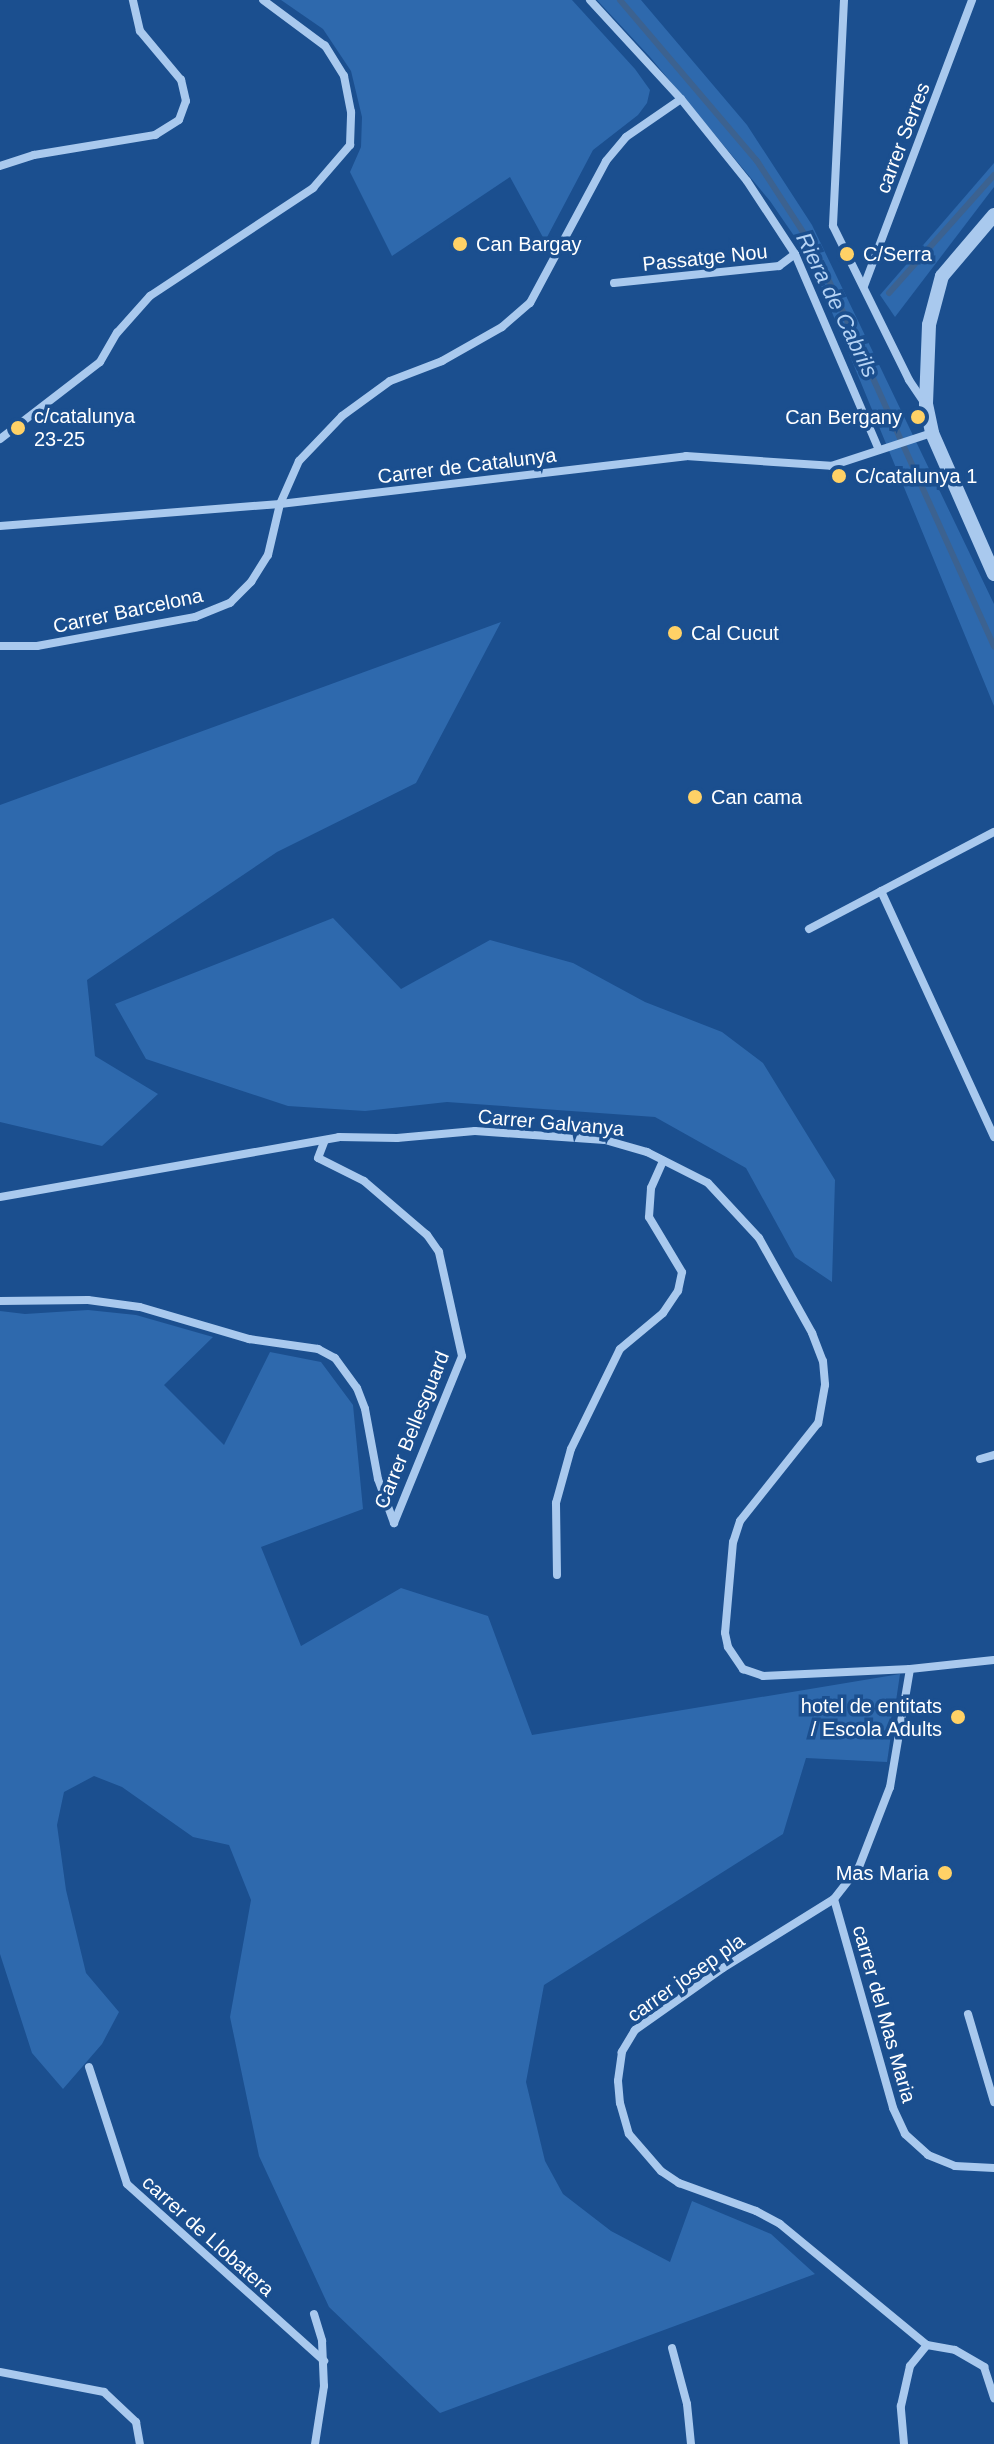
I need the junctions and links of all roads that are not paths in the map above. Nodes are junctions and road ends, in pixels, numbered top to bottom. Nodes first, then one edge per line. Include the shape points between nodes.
1 (133, 0) edge
2 (263, 0) edge
3 (590, 0) edge
4 (844, 0) edge
5 (972, 0) edge
6 (681, 99) junction
7 (0, 166) edge
8 (994, 215) edge
9 (795, 254) junction
10 (614, 283) dead end
11 (864, 286) junction
12 (926, 404) junction
13 (932, 433) junction
14 (0, 439) edge
15 (879, 450) junction
16 (280, 504) junction
17 (0, 526) edge
18 (994, 574) edge
19 (0, 646) edge
20 (994, 832) edge
21 (881, 891) junction
22 (809, 929) dead end
23 (994, 1137) edge
24 (325, 1140) junction
25 (663, 1161) junction
26 (0, 1197) edge
27 (0, 1301) edge
28 (994, 1455) edge
29 (980, 1459) dead end
30 (557, 1575) dead end
31 (994, 1660) edge
32 (910, 1669) junction
33 (834, 1899) junction
34 (968, 2014) dead end
35 (89, 2067) dead end
36 (994, 2102) edge
37 (994, 2168) edge
38 (314, 2314) dead end
39 (927, 2345) junction
40 (672, 2348) dead end
41 (324, 2361) junction
42 (0, 2372) edge
43 (994, 2398) edge
44 (140, 2444) edge
45 (315, 2444) edge
46 (691, 2444) edge
47 (904, 2444) edge

1 - 7 street via 140,31 181,80 186,101 179,120 155,135 34,155
2 - 14 street via 325,46 344,76 350,145 313,188 150,296 90,372
3 - 6 street
4 - 11 street via 833,226
5 - 11 street, carrer Serres
6 - 9 street via 747,181
6 - 16 street, Carrer Barcelona via 626,137 606,161 530,303 502,327 442,361 390,381 342,416 299,461
8 - 12 street via 942,276 929,325
9 - 10 street, Passatge Nou via 779,266
9 - 15 street
11 - 12 street
12 - 13 street
13 - 15 street, Carrer de Catalunya
13 - 18 street
15 - 16 street, Carrer de Catalunya via 831,466 686,456
16 - 17 street, Carrer de Catalunya
16 - 19 street, Carrer Barcelona via 268,555 230,603 195,617 37,646
20 - 21 street
21 - 22 street
21 - 23 street
24 - 25 street, Carrer Galvanya via 475,1131 617,1142
24 - 26 street, Carrer Galvanya
24 - 27 street, Carrer Bellesguard via 318,1158 364,1181 427,1235 439,1252 462,1356 394,1523 378,1479 365,1409 335,1358 318,1349 249,1339 140,1307 88,1300
25 - 30 street via 651,1188 649,1217 682,1272 678,1291 663,1313 620,1349 571,1449 556,1503
25 - 32 street, Carrer Galvanya via 708,1183 759,1238 823,1361 818,1423 740,1521 733,1542 728,1647 743,1669 763,1676
28 - 29 street
31 - 32 street, Carrer Galvanya
32 - 33 street via 890,1787 859,1867
33 - 37 street, carrer del Mas Maria via 905,2134 928,2155 955,2166
33 - 39 street, carrer josep pla via 635,2030 622,2052 620,2103 629,2134 661,2171 780,2224
34 - 36 street
35 - 41 street, carrer de Llobatera via 127,2184
38 - 41 street
39 - 43 street via 955,2350 984,2367
39 - 47 street via 910,2366 901,2406
40 - 46 street
41 - 45 street
42 - 44 street via 104,2392 136,2422

